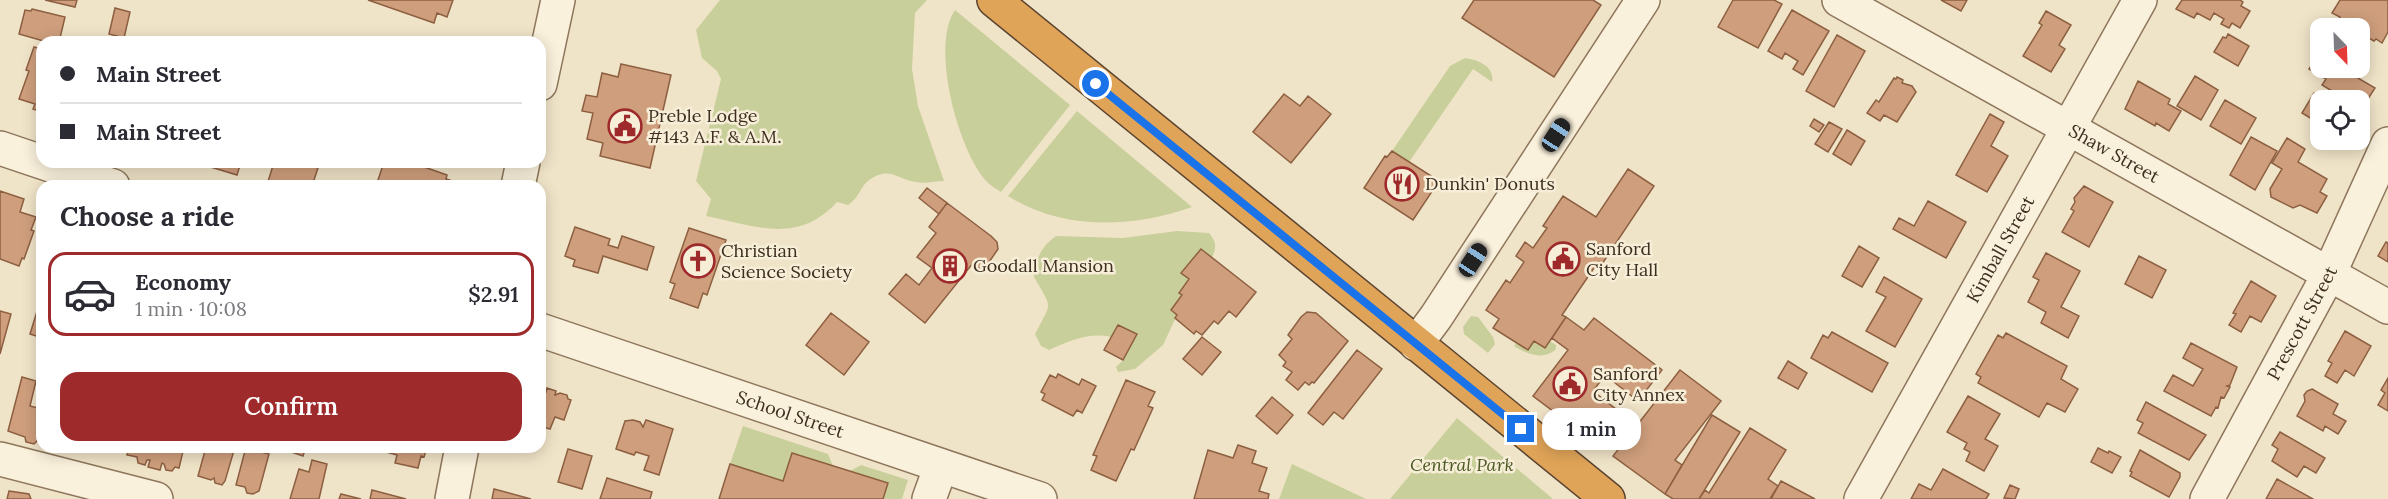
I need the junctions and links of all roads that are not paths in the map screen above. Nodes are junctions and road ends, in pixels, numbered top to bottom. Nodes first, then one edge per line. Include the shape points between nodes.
1 (558, 0) edge
2 (994, 0) edge
3 (1643, 0) edge
4 (1839, 0) edge
5 (2140, 0) edge
6 (546, 56) edge
7 (2069, 128) junction
8 (2388, 144) edge
9 (0, 148) edge
10 (36, 160) edge
11 (59, 168) edge
12 (95, 180) edge
13 (2330, 272) junction
14 (2388, 307) edge
15 (546, 332) edge
16 (1416, 344) junction
17 (461, 453) edge
18 (0, 459) edge
19 (941, 466) junction
20 (156, 499) edge
21 (452, 499) edge
22 (929, 499) edge
23 (1040, 499) edge
24 (1608, 499) edge
25 (1861, 499) edge
26 (2207, 499) edge

1 - 6 street
2 - 16 highway
3 - 16 street
4 - 7 street, Shaw Street
5 - 7 street, Kimball Street
7 - 13 street, Shaw Street
7 - 25 street, Kimball Street
8 - 13 street, Prescott Street
9 - 10 street
11 - 12 street
13 - 14 street, Shaw Street
13 - 26 street, Prescott Street
15 - 19 street, School Street
16 - 24 highway
17 - 21 street
18 - 20 street
19 - 22 street
19 - 23 street, School Street

